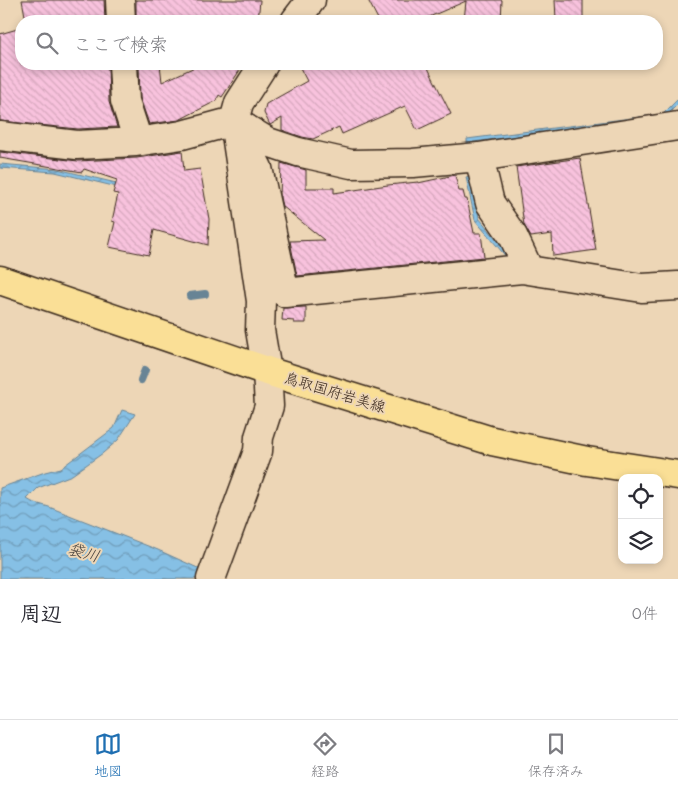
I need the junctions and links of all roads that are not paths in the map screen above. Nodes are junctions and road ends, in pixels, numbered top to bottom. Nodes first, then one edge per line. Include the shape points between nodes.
1 (120, 0) edge
2 (311, 0) edge
3 (121, 15) edge
4 (300, 15) edge
5 (123, 70) edge
6 (260, 70) edge
7 (234, 121) junction
8 (678, 126) edge
9 (0, 136) edge
10 (138, 141) junction
11 (479, 157) junction
12 (529, 270) junction
13 (0, 280) edge
14 (678, 286) edge
15 (267, 371) junction
16 (678, 475) edge
17 (211, 579) edge

1 - 3 street
2 - 4 street
5 - 10 street via 125,101
6 - 7 street via 239,103
7 - 10 street via 182,135
7 - 11 street via 268,142 350,164
7 - 12 street via 258,168 285,293
7 - 15 street via 261,302 260,330
8 - 11 street
9 - 10 street via 77,146
11 - 12 street via 490,203 513,236
12 - 14 street via 642,288
13 - 15 main road, 鳥取国府岩美線
15 - 16 main road, 鳥取国府岩美線 via 492,441 587,462
15 - 17 street via 269,406 258,451

